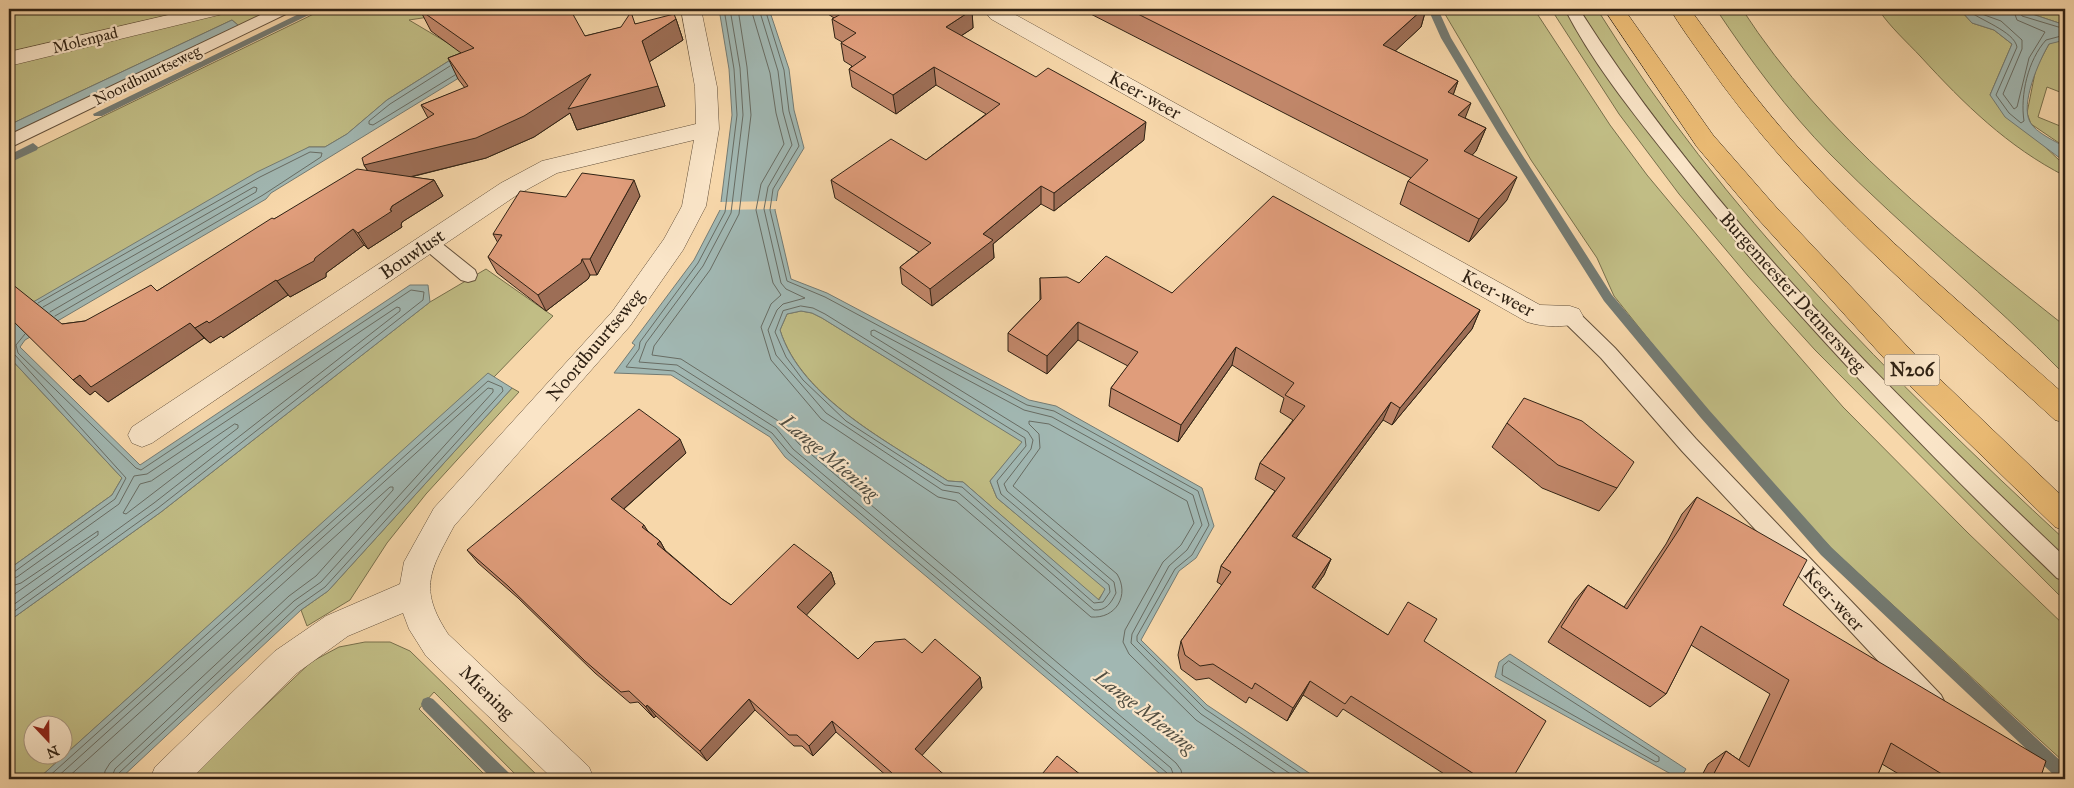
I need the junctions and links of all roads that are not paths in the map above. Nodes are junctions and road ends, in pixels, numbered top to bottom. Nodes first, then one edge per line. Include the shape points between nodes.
1 (220, 9) edge
2 (285, 9) edge
3 (692, 9) edge
4 (993, 9) edge
5 (1572, 9) edge
6 (1614, 9) edge
7 (1680, 9) edge
8 (9, 59) edge
9 (708, 129) junction
10 (9, 142) edge
11 (429, 243) junction
12 (468, 275) dead end
13 (1570, 316) joint
14 (2065, 412) edge
15 (142, 435) dead end
16 (2065, 518) edge
17 (2065, 571) edge
18 (414, 593) junction
19 (1934, 704) edge
20 (166, 779) edge
21 (577, 779) edge

1 - 8 street, Molenpad
2 - 10 lane, Noordbuurtseweg
3 - 9 street, Noordbuurtseweg via 706,87
4 - 13 street, Keer-weer via 1536,315
5 - 17 lane, Burgemeester Detmersweg via 1654,128 1792,296 1964,475
6 - 16 main road, Burgemeester Detmersweg / N206 via 1705,141 1767,213 1912,370
7 - 14 main road via 1753,111 1807,170 1859,224
9 - 11 street, Bouwlust via 550,167 509,189
9 - 18 street, Noordbuurtseweg via 694,206 674,244 621,319 444,517 419,562
11 - 12 lane
11 - 15 street, Bouwlust
13 - 19 lane, Keer-weer
18 - 20 street via 337,626 286,662
18 - 21 street, Miening via 420,619 438,645

